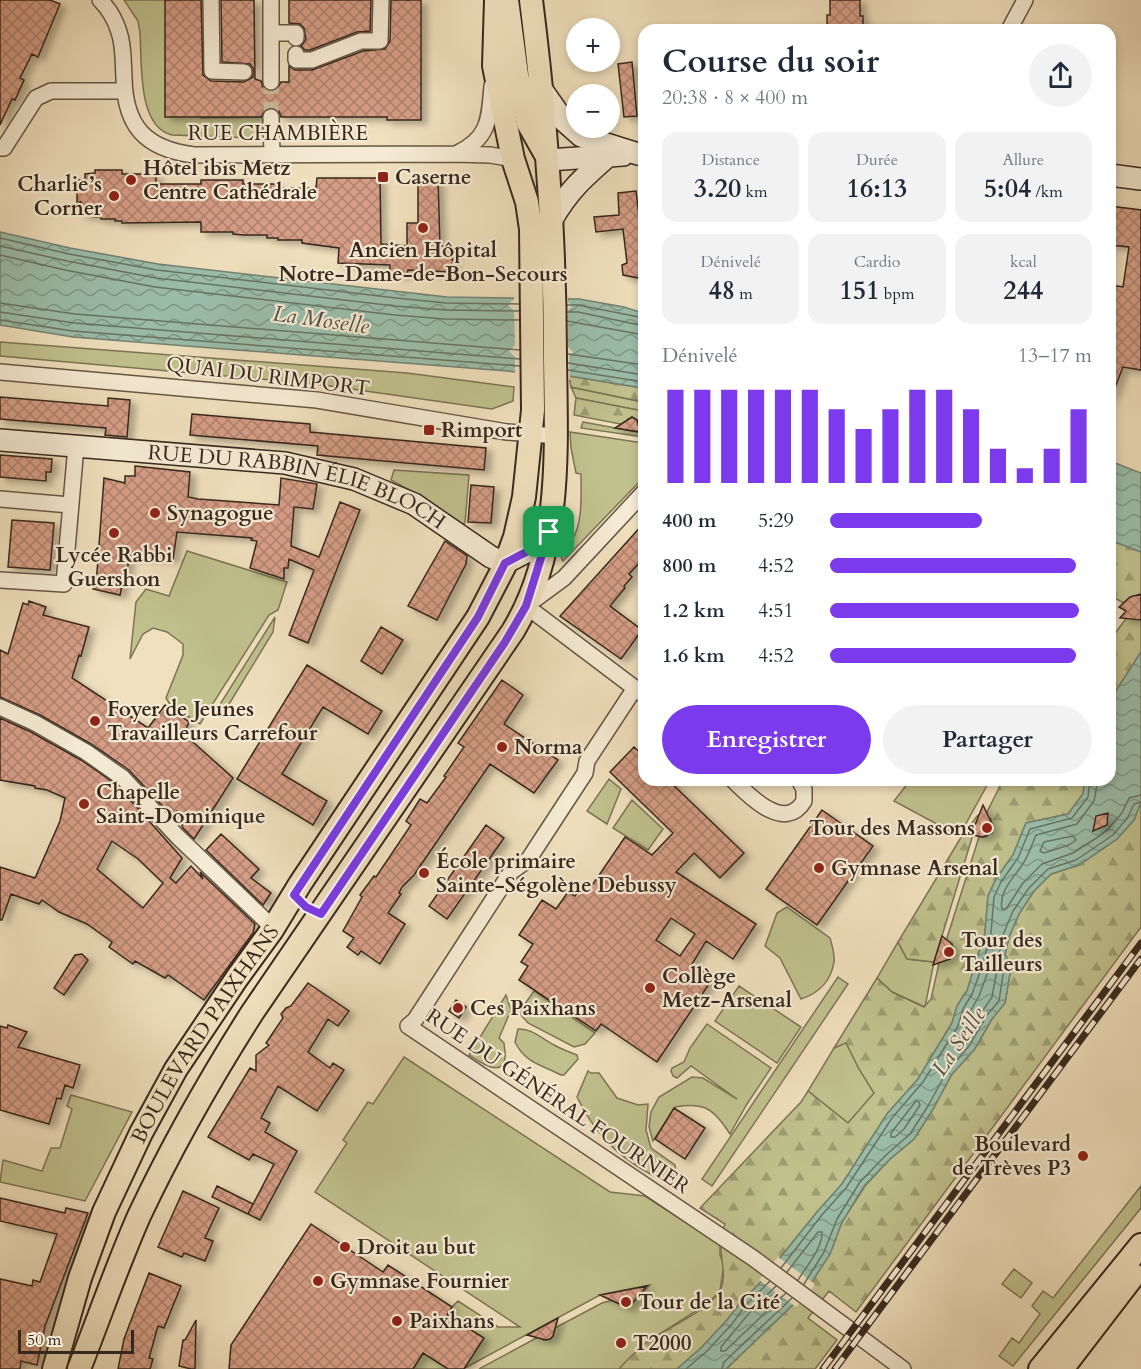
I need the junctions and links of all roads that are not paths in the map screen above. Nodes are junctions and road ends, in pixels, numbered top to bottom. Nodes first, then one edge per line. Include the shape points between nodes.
1 (100, 0) edge
2 (211, 0) edge
3 (271, 0) edge
4 (381, 0) edge
5 (496, 0) edge
6 (507, 0) edge
7 (531, 0) edge
8 (1025, 0) edge
9 (1012, 24) edge
10 (271, 33) junction
11 (296, 38) dead end
12 (296, 54) dead end
13 (494, 66) junction
14 (244, 72) dead end
15 (271, 82) tunnel mouth
16 (542, 90) junction
17 (124, 91) junction
18 (271, 117) tunnel mouth
19 (0, 148) edge
20 (638, 153) edge
21 (272, 154) junction
22 (456, 154) junction
23 (638, 154) edge
24 (608, 156) junction
25 (513, 159) junction
26 (548, 160) junction
27 (1116, 176) edge
28 (1141, 179) edge
29 (551, 221) junction
30 (0, 372) edge
31 (531, 435) junction
32 (556, 436) junction
33 (0, 440) edge
34 (76, 446) junction
35 (638, 498) edge
36 (0, 499) edge
37 (70, 505) junction
38 (549, 532) junction
39 (505, 563) junction
40 (0, 580) edge
41 (493, 589) junction
42 (526, 606) junction
43 (638, 690) edge
44 (638, 692) edge
45 (0, 707) edge
46 (739, 786) edge
47 (802, 786) edge
48 (294, 895) junction
49 (321, 914) junction
50 (272, 930) junction
51 (1141, 1245) edge
52 (1141, 1266) edge
53 (83, 1364) edge
54 (54, 1369) edge
55 (903, 1369) edge
56 (1040, 1369) edge
57 (1062, 1369) edge

1 - 17 street, RUE CHAMBIÈRE via 120,33
2 - 14 street via 212,71
3 - 10 street
4 - 12 street via 380,41 361,41 312,60 296,60
5 - 13 main road, BOULEVARD PAIXHANS
6 - 26 main road via 528,123
7 - 16 main road
8 - 9 street
10 - 11 street via 296,33
10 - 15 street
13 - 22 street via 489,121 483,135
13 - 25 main road, BOULEVARD PAIXHANS
16 - 20 street via 559,115 581,136
16 - 26 main road
17 - 19 street via 51,91 36,98 4,148
17 - 21 street, RUE CHAMBIÈRE via 133,122 149,141 175,153
18 - 21 street
21 - 22 street, RUE CHAMBIÈRE
22 - 25 street, RUE CHAMBIÈRE
23 - 24 street
24 - 26 street
24 - 29 street via 573,187
25 - 26 main road
25 - 29 main road via 530,169
25 - 31 main road, BOULEVARD PAIXHANS via 531,229
26 - 29 main road
27 - 28 street
29 - 32 main road, BOULEVARD PAIXHANS
30 - 31 street, QUAI DU RIMPORT via 317,400
31 - 32 street, QUAI DU RIMPORT
31 - 39 main road, BOULEVARD PAIXHANS via 524,497
32 - 38 main road, BOULEVARD PAIXHANS
33 - 34 street, RUE DU RABBIN ÉLIE BLOCH
34 - 37 street
34 - 39 street, RUE DU RABBIN ÉLIE BLOCH via 285,463 354,478 414,504
35 - 42 street, BOULEVARD PAIXHANS via 564,578
36 - 37 street
37 - 40 street via 64,584
38 - 39 street via 530,550
38 - 42 main road, BOULEVARD PAIXHANS
39 - 41 main road, BOULEVARD PAIXHANS
41 - 42 main road
41 - 48 main road, BOULEVARD PAIXHANS
42 - 43 street
42 - 49 main road, BOULEVARD PAIXHANS
44 - 55 street, RUE DU GÉNÉRAL FOURNIER via 587,761 585,773 529,859 512,872 408,1026 753,1258
45 - 50 street via 86,752 123,778
46 - 47 street via 768,810 785,814 795,812 804,801
48 - 49 main road
48 - 50 main road, BOULEVARD PAIXHANS
49 - 53 main road, BOULEVARD PAIXHANS via 252,1013 185,1124 139,1218
50 - 54 main road, BOULEVARD PAIXHANS via 198,1035 141,1132 91,1246
51 - 56 main road
52 - 57 main road

